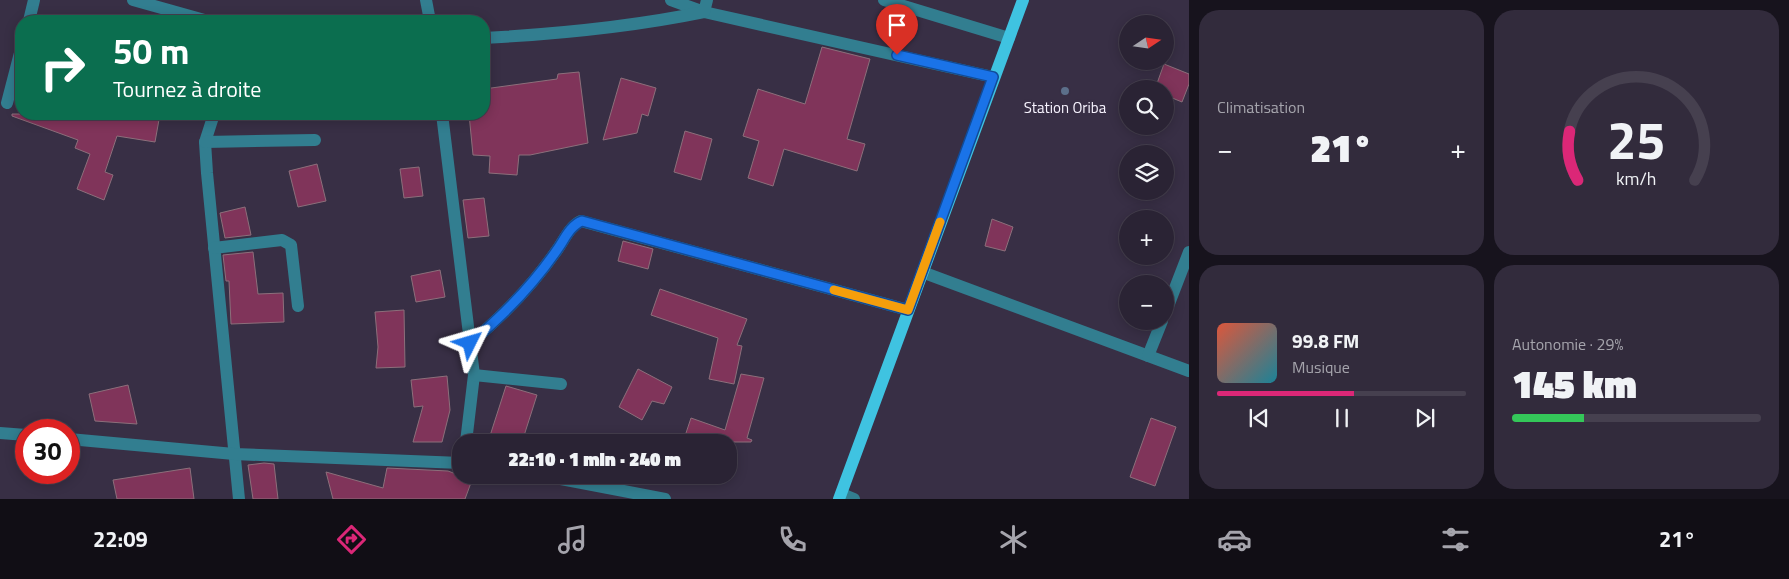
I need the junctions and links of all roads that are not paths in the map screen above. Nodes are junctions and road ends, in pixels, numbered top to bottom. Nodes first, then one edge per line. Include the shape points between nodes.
1 (34, 0) edge
2 (133, 0) edge
3 (426, 0) edge
4 (671, 0) edge
5 (884, 0) edge
6 (1023, 0) edge
7 (706, 6) edge
8 (30, 15) edge
9 (187, 15) edge
10 (429, 15) edge
11 (490, 38) edge
12 (1009, 38) junction
13 (15, 72) edge
14 (993, 77) junction
15 (7, 103) dead end
16 (212, 120) edge
17 (443, 120) edge
18 (315, 140) dead end
19 (205, 142) junction
20 (214, 248) junction
21 (1189, 252) edge
22 (922, 272) junction
23 (1174, 291) edge
24 (298, 306) dead end
25 (908, 310) junction
26 (1158, 330) edge
27 (470, 343) junction
28 (1148, 356) junction
29 (1189, 371) edge
30 (474, 375) junction
31 (561, 384) dead end
32 (0, 433) edge
33 (15, 434) edge
34 (467, 434) edge
35 (80, 440) edge
36 (234, 454) junction
37 (452, 463) edge
38 (587, 484) edge
39 (841, 497) edge
40 (239, 499) edge
41 (665, 499) edge
42 (854, 499) edge

1 - 8 street
2 - 9 street
3 - 10 street
4 - 7 street
5 - 12 street
6 - 12 main road
7 - 11 street via 644,24
7 - 14 street
12 - 14 main road
13 - 15 street
14 - 22 main road
16 - 19 street
17 - 27 street
18 - 19 street
19 - 20 street
20 - 24 street via 282,240 292,245
20 - 36 street
21 - 23 street
22 - 25 main road
22 - 28 street
25 - 27 street via 582,221 572,228 539,276 499,319
25 - 39 main road
26 - 28 street
27 - 30 street
28 - 29 street
30 - 31 street
30 - 34 street
32 - 33 street
35 - 36 street
36 - 37 street
36 - 40 street
38 - 41 street
39 - 42 street

